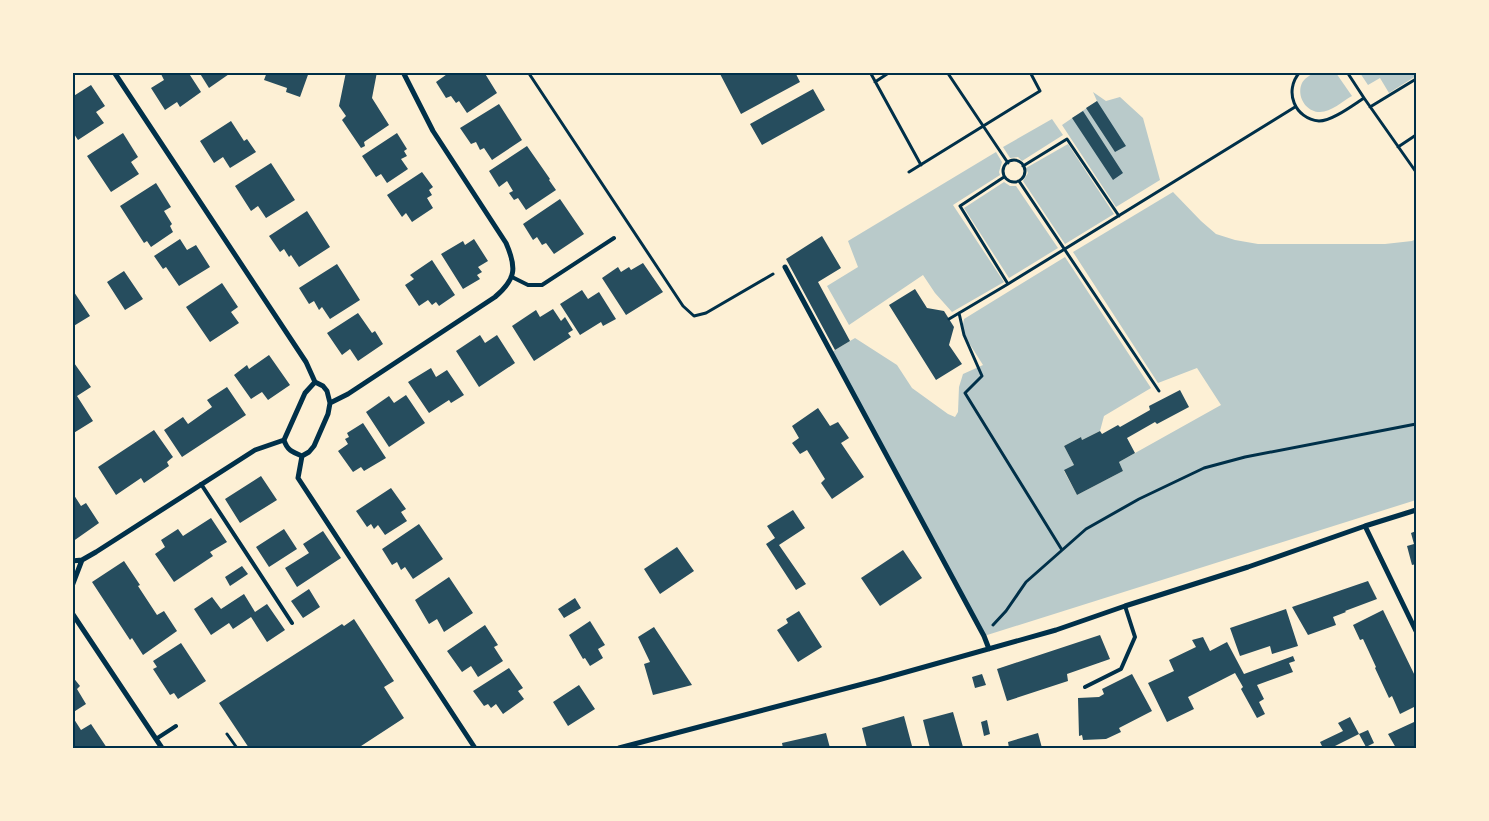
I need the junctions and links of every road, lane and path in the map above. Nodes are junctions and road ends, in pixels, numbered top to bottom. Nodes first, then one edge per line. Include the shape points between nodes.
1 (114, 72) edge
2 (403, 72) edge
3 (528, 72) edge
4 (870, 72) edge
5 (890, 72) edge
6 (947, 72) edge
7 (1030, 72) edge
8 (1300, 72) edge
9 (1347, 72) edge
10 (1416, 79) edge
11 (875, 82) junction
12 (1364, 98) junction
13 (1295, 107) junction
14 (1370, 107) junction
15 (983, 126) junction
16 (1416, 135) edge
17 (1398, 146) junction
18 (1008, 162) junction
19 (921, 164) junction
20 (1023, 166) junction
21 (910, 172) dead end
22 (1416, 172) edge
23 (1004, 177) junction
24 (1019, 181) junction
25 (1119, 216) junction
26 (614, 238) dead end
27 (1065, 250) junction
28 (785, 267) joint
29 (512, 277) junction
30 (1008, 284) junction
31 (959, 313) junction
32 (949, 319) dead end
33 (315, 382) junction
34 (1159, 391) dead end
35 (330, 403) junction
36 (1416, 424) edge
37 (284, 440) junction
38 (302, 456) junction
39 (201, 484) junction
40 (1416, 510) edge
41 (1365, 526) junction
42 (1062, 550) junction
43 (82, 560) junction
44 (72, 561) edge
45 (72, 586) edge
46 (1125, 606) junction
47 (72, 613) edge
48 (292, 623) dead end
49 (1416, 631) edge
50 (984, 636) junction
51 (989, 649) junction
52 (1085, 687) dead end
53 (176, 726) dead end
54 (227, 734) dead end
55 (156, 740) junction
56 (162, 748) edge
57 (237, 748) edge
58 (475, 748) edge
59 (618, 748) edge

1 - 33 street via 306,362
2 - 29 street via 433,131 506,244 514,266
3 - 28 path via 683,306 694,316 706,313
4 - 11 path
5 - 11 path
6 - 15 path
7 - 15 path via 1040,91
8 - 13 path via 1294,78 1291,93
9 - 12 path
10 - 14 path
11 - 19 path
12 - 13 path via 1334,117 1321,121 1306,118
12 - 14 path
13 - 25 path
14 - 17 path
15 - 18 path
15 - 19 path
16 - 17 path
17 - 22 path
18 - 20 path via 1018,161
18 - 23 path via 1003,171
19 - 21 path
20 - 24 path via 1024,176
20 - 25 path via 1067,139
23 - 24 path via 1010,182
23 - 30 path via 960,206
24 - 27 path
25 - 27 path
26 - 29 lane via 542,285 528,285
27 - 30 path
27 - 34 path
28 - 50 street
29 - 35 street via 495,297
30 - 31 path
31 - 32 path
31 - 42 path via 964,335 982,376 965,393
33 - 35 street via 327,391
33 - 37 street via 305,393
35 - 38 street via 314,446
36 - 42 path via 1204,468 1086,529
37 - 38 street via 290,451
37 - 39 street via 255,450
38 - 58 street via 298,478
39 - 43 street
39 - 48 lane
40 - 41 street
41 - 46 street
41 - 49 street
42 - 50 path via 1026,582
43 - 44 street
43 - 45 street
46 - 51 street
46 - 52 lane via 1135,637 1121,669
47 - 55 street
50 - 51 street
51 - 59 street
53 - 55 lane
54 - 57 path
55 - 56 street

